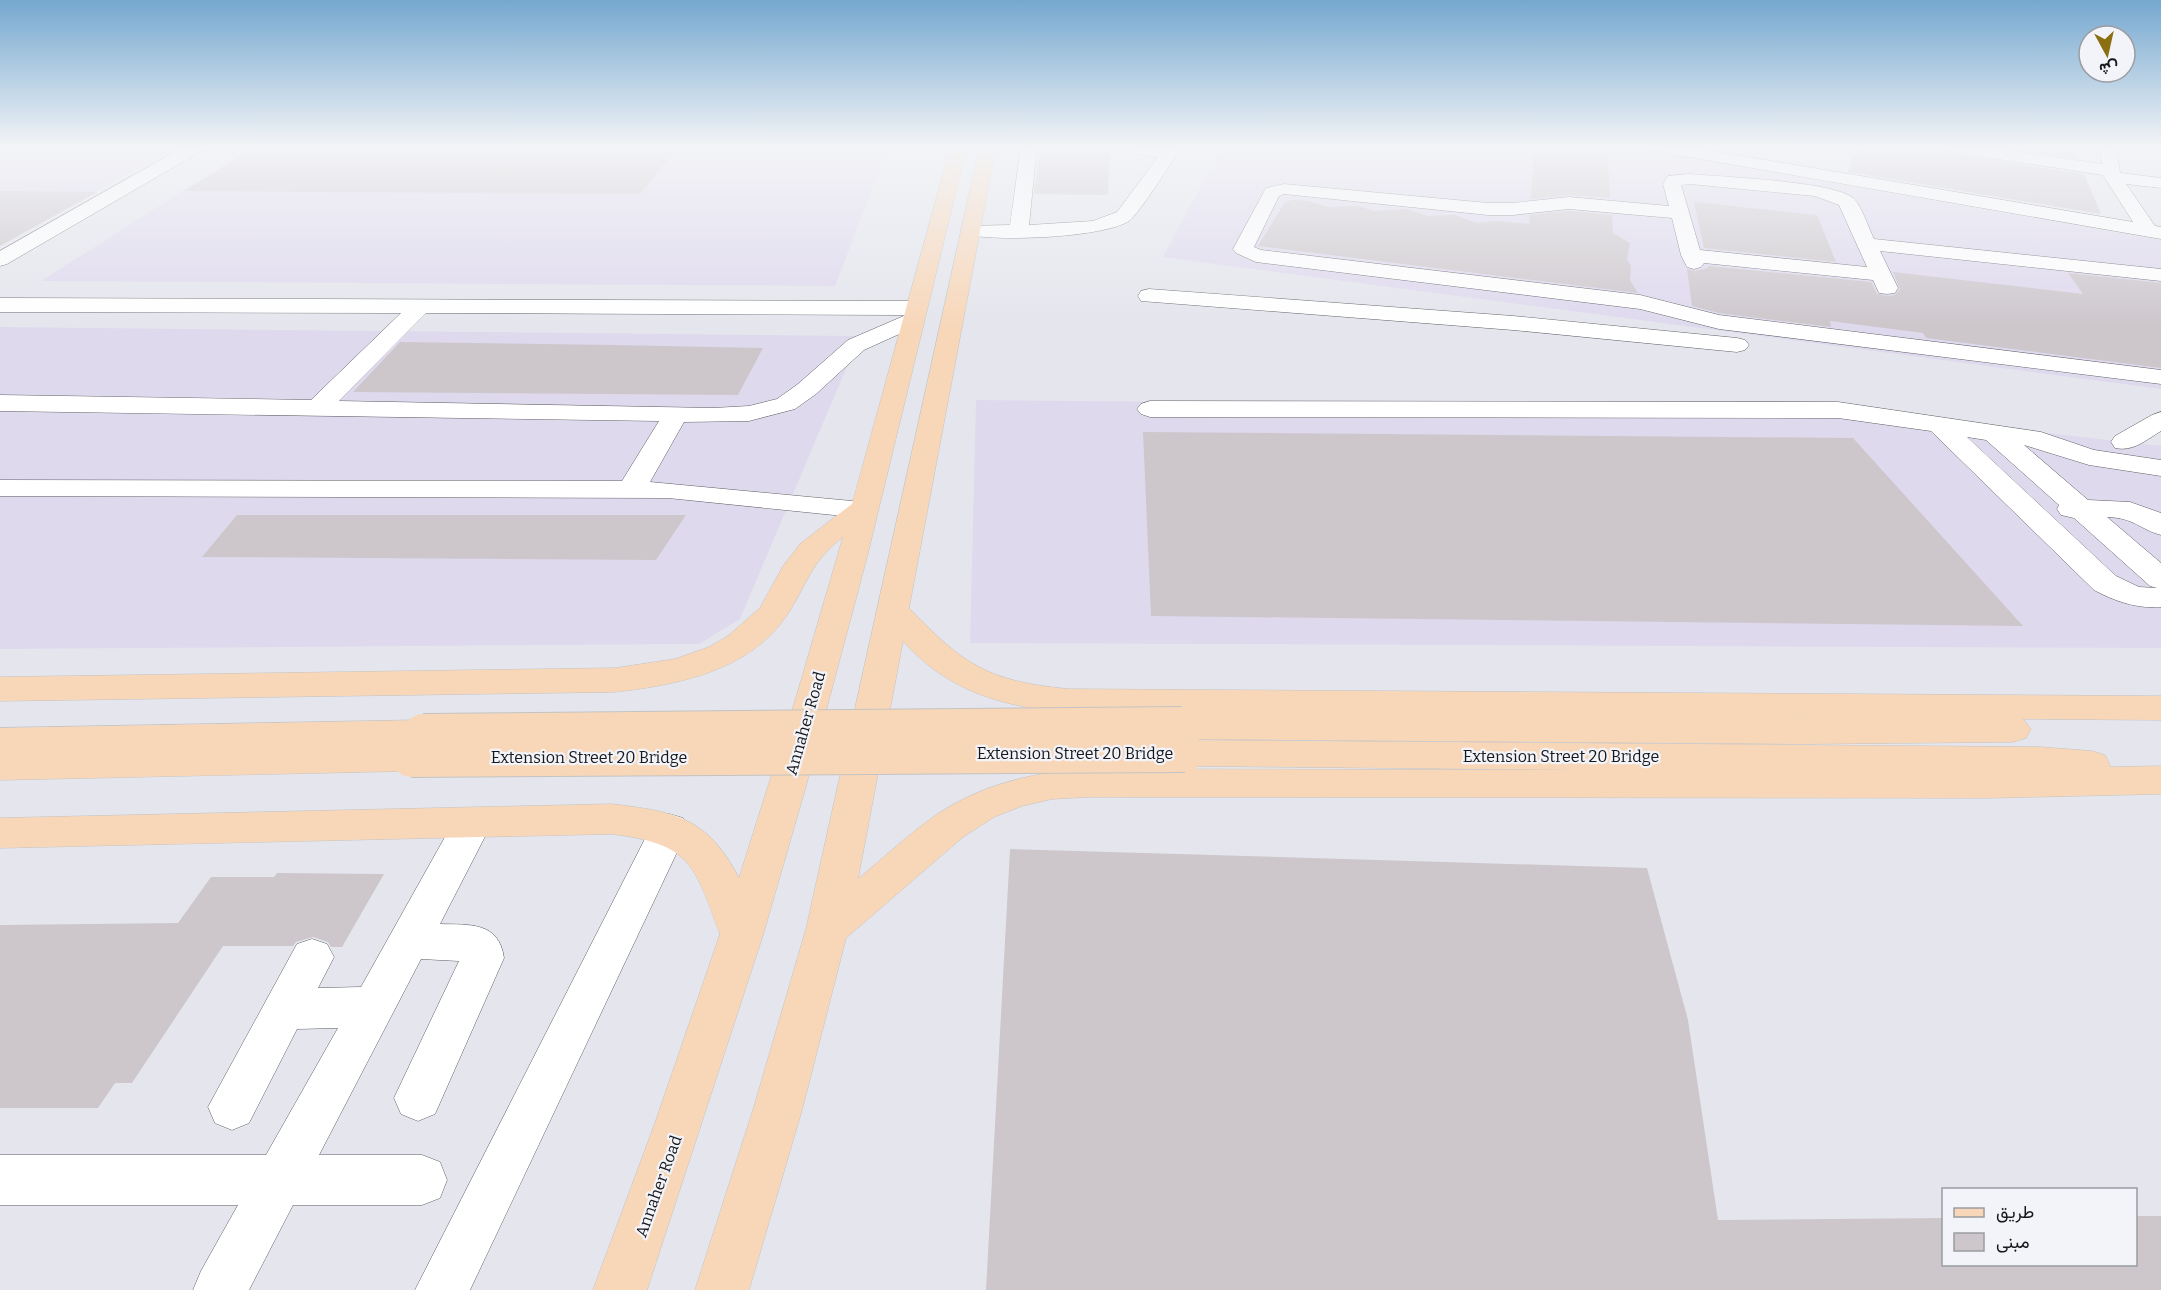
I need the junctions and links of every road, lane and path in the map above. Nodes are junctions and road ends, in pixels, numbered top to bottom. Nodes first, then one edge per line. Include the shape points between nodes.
1 (93, 206) edge
2 (943, 206) edge
3 (976, 206) edge
4 (1022, 206) edge
5 (1131, 206) edge
6 (1265, 206) edge
7 (1459, 206) edge
8 (1540, 206) edge
9 (1604, 206) edge
10 (1677, 206) edge
11 (1849, 206) edge
12 (2006, 206) edge
13 (2135, 206) edge
14 (1679, 213) junction
15 (1019, 229) junction
16 (971, 230) junction
17 (2155, 232) edge
18 (1867, 244) junction
19 (0, 260) edge
20 (2161, 275) edge
21 (1149, 296) dead end
22 (0, 305) edge
23 (421, 306) junction
24 (913, 314) junction
25 (2161, 377) edge
26 (2161, 398) edge
27 (0, 403) edge
28 (318, 408) junction
29 (1150, 409) dead end
30 (676, 414) junction
31 (2161, 420) edge
32 (1938, 424) junction
33 (1994, 433) junction
34 (2041, 440) junction
35 (2124, 442) junction
36 (2161, 447) edge
37 (2161, 468) edge
38 (0, 488) edge
39 (631, 490) junction
40 (863, 509) junction
41 (2027, 509) junction
42 (2082, 509) junction
43 (2161, 526) edge
44 (2161, 579) edge
45 (2161, 597) edge
46 (893, 610) junction
47 (0, 689) edge
48 (2092, 708) junction
49 (2161, 708) edge
50 (1184, 739) junction
51 (0, 741) edge
52 (417, 746) junction
53 (0, 766) edge
54 (2154, 780) edge
55 (473, 822) junction
56 (669, 829) junction
57 (0, 833) edge
58 (827, 928) junction
59 (742, 935) junction
60 (409, 941) junction
61 (312, 957) dead end
62 (373, 1007) junction
63 (284, 1009) junction
64 (418, 1098) dead end
65 (232, 1107) dead end
66 (0, 1180) edge
67 (279, 1180) junction
68 (422, 1180) dead end
69 (220, 1290) edge
70 (442, 1290) edge
71 (620, 1290) edge
72 (722, 1290) edge

1 - 19 street
2 - 24 main road, Annaher Road
3 - 16 main road
4 - 15 street
5 - 15 street via 1117,221 1081,228
6 - 25 street via 1243,249 1256,256 1640,302 1719,322
7 - 8 street
9 - 14 street
10 - 14 street
11 - 18 street
12 - 17 street
13 - 17 street
14 - 18 street via 1692,259 1884,282
15 - 16 street
16 - 46 main road
18 - 20 street via 2047,255
21 - 26 street via 1602,330
22 - 23 street
23 - 24 street
23 - 28 street
24 - 30 street via 856,345 815,384 774,408 751,414
24 - 40 main road, Annaher Road
27 - 28 street
28 - 30 street
29 - 32 street via 1838,410
30 - 39 street
31 - 35 street
32 - 33 street
32 - 41 street
33 - 34 street
33 - 42 street
34 - 35 street via 2069,437
34 - 37 street via 2089,456
35 - 36 street
38 - 39 street
39 - 40 street via 713,493
40 - 47 main road via 817,544 759,628 719,655 668,673 615,680
40 - 59 main road, Annaher Road via 836,616
41 - 42 street
41 - 45 street via 2105,583 2141,597
42 - 43 street via 2131,510
42 - 44 street
46 - 48 main road via 944,662 969,677 998,690 1068,701
46 - 58 main road
48 - 49 main road
48 - 50 main road, Extension Street 20 Bridge via 2061,723 2005,730
50 - 52 main road, Extension Street 20 Bridge, bridge
50 - 54 main road, Extension Street 20 Bridge via 2040,760 2077,762
51 - 52 main road, Extension Street 20 Bridge
52 - 53 main road, Extension Street 20 Bridge
54 - 58 main road via 1988,784 1052,785 1015,793 957,821
55 - 56 main road via 612,819
55 - 57 main road
55 - 60 street
56 - 59 main road via 704,851
56 - 70 street
58 - 72 main road via 770,1140
59 - 71 main road, Annaher Road via 678,1131
60 - 62 street
60 - 64 street via 474,943 481,949 482,958
61 - 63 street
62 - 63 street
62 - 67 street
63 - 65 street
66 - 67 street
67 - 68 street
67 - 69 street

